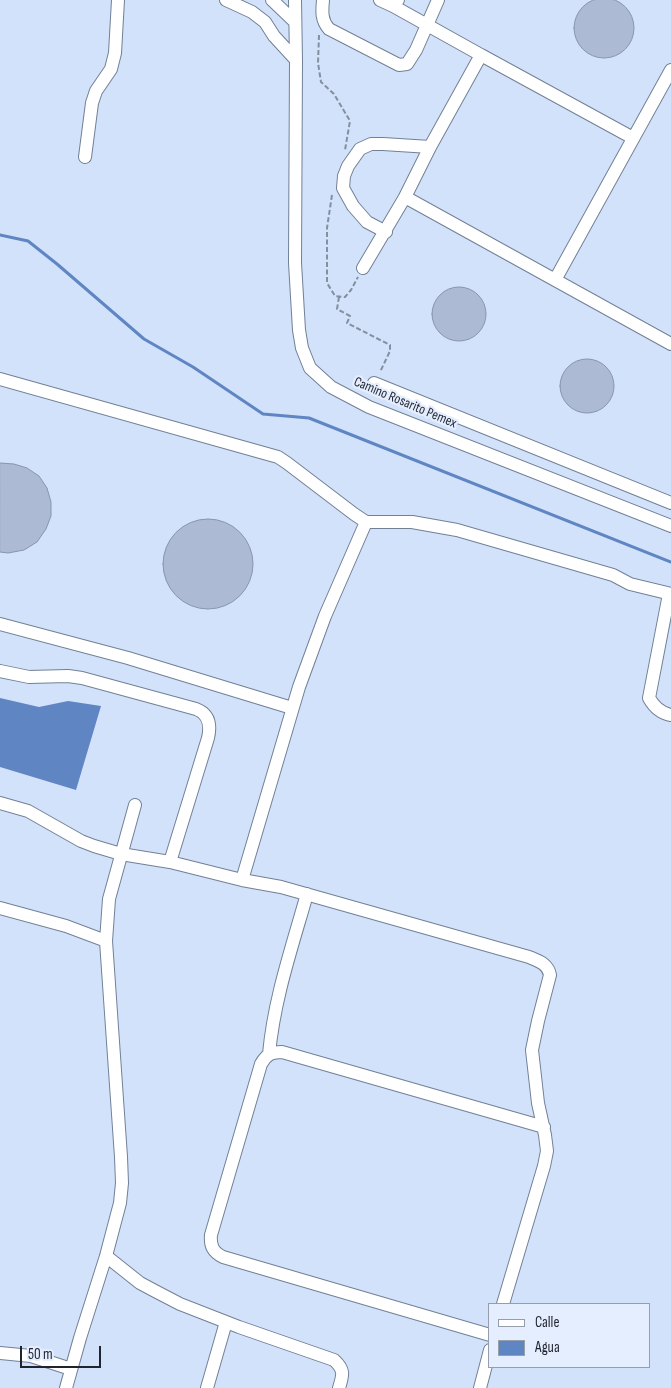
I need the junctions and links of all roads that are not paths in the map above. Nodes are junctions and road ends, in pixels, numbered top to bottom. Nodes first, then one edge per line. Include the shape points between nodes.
1 (118, 0) edge
2 (226, 0) edge
3 (272, 0) edge
4 (295, 0) edge
5 (323, 0) edge
6 (380, 0) edge
7 (438, 0) edge
8 (396, 3) edge
9 (295, 22) junction
10 (426, 24) junction
11 (482, 55) junction
12 (296, 60) junction
13 (671, 70) edge
14 (633, 138) junction
15 (430, 148) junction
16 (85, 157) dead end
17 (406, 197) junction
18 (386, 232) junction
19 (363, 268) dead end
20 (555, 280) junction
21 (671, 344) edge
22 (0, 379) edge
23 (379, 385) road end
24 (671, 503) edge
25 (366, 522) junction
26 (671, 526) edge
27 (670, 594) edge
28 (0, 624) edge
29 (0, 671) edge
30 (292, 708) junction
31 (671, 715) edge
32 (0, 803) edge
33 (135, 804) dead end
34 (121, 854) junction
35 (170, 862) junction
36 (242, 880) junction
37 (307, 894) junction
38 (0, 908) edge
39 (106, 941) junction
40 (269, 1054) junction
41 (544, 1127) junction
42 (106, 1256) junction
43 (503, 1303) edge
44 (226, 1322) junction
45 (488, 1334) edge
46 (0, 1353) edge
47 (488, 1358) edge
48 (71, 1369) junction
49 (66, 1388) edge
50 (207, 1388) edge
51 (339, 1388) edge
52 (480, 1388) edge

1 - 16 street via 115,53 111,69 92,103
2 - 12 street via 265,22
3 - 9 street
4 - 9 street, Camino Rosarito Pemex
5 - 10 street via 322,17 329,29 399,65 407,64
6 - 8 street
7 - 10 street
8 - 10 street
9 - 12 street, Camino Rosarito Pemex
10 - 11 street
11 - 14 street
11 - 15 street
12 - 26 street, Camino Rosarito Pemex via 295,263 299,330 310,368 331,387 370,407
13 - 14 street
14 - 20 street
15 - 17 street
15 - 18 street via 371,144 360,149 348,166 343,188 353,206 367,222
17 - 18 street
17 - 20 street
18 - 19 street
20 - 21 street
22 - 25 street via 278,457
23 - 24 street
25 - 27 street via 412,522 457,530
25 - 30 street via 325,616
27 - 31 street via 649,698 655,708
28 - 30 street via 128,658
29 - 35 street via 29,677 82,678 196,708 206,715 210,730
30 - 36 street
32 - 34 street via 28,811 81,841
33 - 34 street
34 - 35 street
34 - 39 street via 109,899
35 - 36 street
36 - 37 street
37 - 40 street via 279,994
37 - 41 street via 545,964 550,975 532,1050
38 - 39 street
39 - 42 street via 122,1183
40 - 41 street via 282,1052
40 - 45 street via 261,1064 216,1216 210,1242 212,1249 223,1257
41 - 43 street via 547,1151 544,1166
42 - 44 street via 155,1292
42 - 48 street
44 - 50 street
44 - 51 street via 334,1360 342,1370
46 - 48 street via 31,1356
47 - 52 street
48 - 49 street

